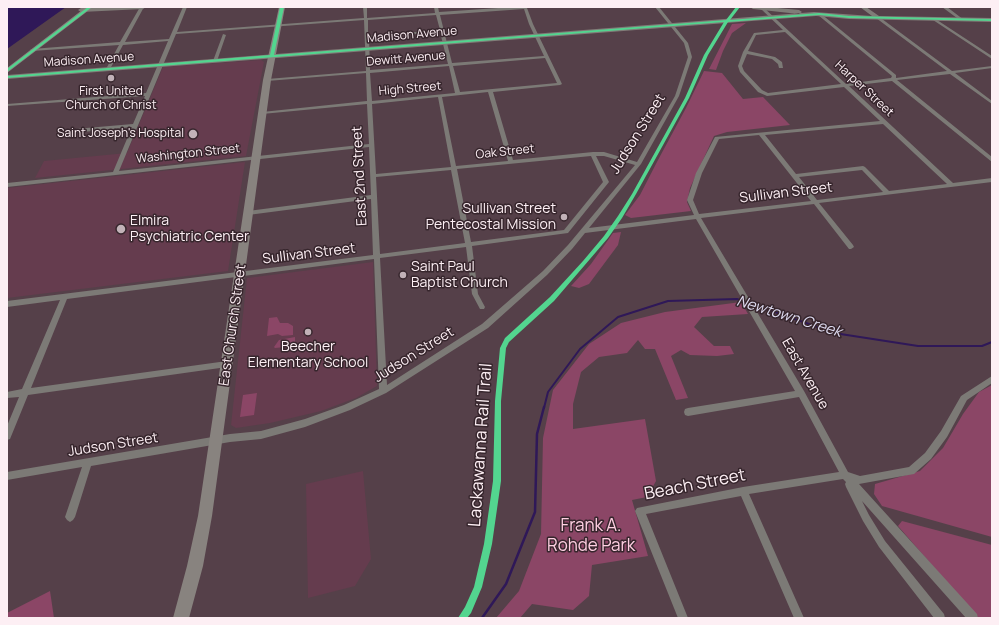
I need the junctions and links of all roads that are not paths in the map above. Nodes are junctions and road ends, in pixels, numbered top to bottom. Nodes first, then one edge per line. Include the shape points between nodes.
1 (142, 7) edge
2 (185, 7) edge
3 (282, 7) edge
4 (365, 7) edge
5 (436, 7) edge
6 (525, 7) edge
7 (529, 7) edge
8 (657, 7) edge
9 (753, 7) edge
10 (863, 7) edge
11 (944, 7) edge
12 (762, 8) edge
13 (86, 9) edge
14 (437, 14) junction
15 (819, 14) junction
16 (877, 17) junction
17 (773, 18) junction
18 (366, 19) junction
19 (934, 19) junction
20 (962, 20) junction
21 (992, 20) edge
22 (279, 25) junction
23 (672, 26) junction
24 (442, 31) junction
25 (785, 31) junction
26 (174, 33) junction
27 (224, 35) dead end
28 (537, 36) junction
29 (367, 37) junction
30 (171, 40) junction
31 (444, 43) junction
32 (122, 44) junction
33 (32, 50) junction
34 (367, 50) junction
35 (745, 52) junction
36 (272, 57) junction
37 (547, 57) junction
38 (992, 58) edge
39 (214, 61) junction
40 (160, 65) junction
41 (450, 65) junction
42 (781, 67) dead end
43 (992, 67) edge
44 (108, 69) junction
45 (7, 71) edge
46 (368, 72) junction
47 (951, 73) junction
48 (7, 77) edge
49 (267, 80) junction
50 (893, 80) junction
51 (846, 86) junction
52 (490, 91) junction
53 (148, 94) junction
54 (458, 94) junction
55 (440, 96) junction
56 (370, 103) junction
57 (992, 103) edge
58 (7, 105) edge
59 (262, 113) junction
60 (884, 122) junction
61 (134, 125) junction
62 (63, 132) dead end
63 (761, 134) junction
64 (371, 145) junction
65 (593, 154) junction
66 (256, 158) junction
67 (992, 160) edge
68 (511, 162) junction
69 (638, 164) junction
70 (453, 168) junction
71 (116, 172) junction
72 (373, 176) junction
73 (795, 176) junction
74 (992, 180) edge
75 (7, 185) edge
76 (952, 185) junction
77 (888, 193) junction
78 (373, 197) junction
79 (816, 202) junction
80 (248, 213) junction
81 (698, 216) junction
82 (583, 231) junction
83 (468, 244) junction
84 (851, 247) dead end
85 (377, 257) junction
86 (240, 275) junction
87 (65, 296) junction
88 (7, 304) edge
89 (482, 307) dead end
90 (227, 364) junction
91 (992, 379) edge
92 (383, 391) junction
93 (25, 393) junction
94 (801, 393) junction
95 (7, 395) edge
96 (688, 412) dead end
97 (7, 436) edge
98 (217, 441) junction
99 (88, 463) junction
100 (845, 475) junction
101 (7, 476) edge
102 (743, 491) junction
103 (70, 517) dead end
104 (181, 618) edge
105 (683, 618) edge
106 (799, 618) edge
107 (940, 618) edge
108 (973, 618) edge

1 - 13 main road
1 - 32 street
2 - 26 street
3 - 22 main road, East Church Street
4 - 18 street, East 2nd Street
5 - 14 street
6 - 7 street
6 - 14 street
6 - 28 street
8 - 23 street
9 - 12 main road
10 - 16 main road
11 - 20 street
12 - 15 main road
12 - 17 street, Harper Street
13 - 33 main road
14 - 18 street
14 - 24 street
15 - 16 main road
15 - 17 main road, Madison Avenue
15 - 50 street via 894,76
16 - 19 main road
16 - 47 street
17 - 23 main road, Madison Avenue
17 - 25 street, Harper Street
18 - 22 street
18 - 29 street, East 2nd Street
19 - 20 main road
19 - 38 street
20 - 21 main road
22 - 26 street
22 - 36 main road, East Church Street
23 - 28 main road, Madison Avenue
23 - 69 street, Judson Street via 686,43 690,57 677,96
24 - 29 street
24 - 31 street
25 - 35 street via 756,34
25 - 51 street, Harper Street
26 - 30 street
27 - 39 street
28 - 31 main road, Madison Avenue
28 - 37 street
29 - 34 street, East 2nd Street
30 - 32 street
30 - 40 street
31 - 34 main road, Madison Avenue
31 - 41 street
32 - 33 street
32 - 44 street
33 - 45 main road
34 - 36 main road, Madison Avenue
34 - 46 street, East 2nd Street
35 - 42 street via 773,58
35 - 51 street via 740,68 760,92 767,95
36 - 39 main road, Madison Avenue
36 - 49 main road, East Church Street
37 - 41 street, Dewitt Avenue
37 - 52 street, High Street via 560,84
39 - 40 main road, Madison Avenue
40 - 44 main road, Madison Avenue
40 - 53 street
41 - 46 street, Dewitt Avenue
41 - 54 street
43 - 47 street
44 - 48 main road, Madison Avenue
46 - 49 street, Dewitt Avenue
46 - 56 street, East 2nd Street
47 - 50 street
47 - 57 street
49 - 59 main road, East Church Street
50 - 51 street
50 - 67 street
51 - 60 street, Harper Street
52 - 54 street, High Street
52 - 68 street
53 - 58 street
53 - 61 street
54 - 55 street, High Street
55 - 56 street, High Street
55 - 70 street
56 - 59 street, High Street
56 - 64 street, East 2nd Street
59 - 66 main road, East Church Street
60 - 63 street
60 - 76 street, Harper Street
61 - 62 street
61 - 71 street
63 - 73 street
63 - 81 street, East Avenue via 717,138 690,200
64 - 66 street, Washington Street
64 - 72 street, East 2nd Street
65 - 68 street, Oak Street
65 - 69 street, Oak Street via 604,154
65 - 83 street, Sullivan Street via 606,182 566,232
66 - 71 street, Washington Street
66 - 80 main road, East Church Street
68 - 70 street, Oak Street
69 - 82 street, Judson Street
70 - 72 street, Oak Street
70 - 83 street
71 - 75 street, Washington Street
72 - 78 street, East 2nd Street
73 - 77 street via 863,168
73 - 79 street
74 - 76 street, Sullivan Street
76 - 77 street, Sullivan Street
77 - 79 street, Sullivan Street
78 - 80 street
78 - 85 street, East 2nd Street
79 - 81 street, Sullivan Street
79 - 84 street
80 - 86 main road, East Church Street
81 - 82 street, Sullivan Street
81 - 94 street, East Avenue
82 - 92 street, Judson Street via 545,274 485,326
83 - 85 street, Sullivan Street
83 - 89 street via 475,294
85 - 86 street, Sullivan Street
85 - 92 street, East 2nd Street
86 - 87 street, Sullivan Street
86 - 90 main road, East Church Street
87 - 88 street, Sullivan Street
87 - 93 street
90 - 93 street
90 - 98 main road, East Church Street
91 - 100 street via 964,398 928,456 911,470 860,480
92 - 98 street, Judson Street via 347,408 305,423 261,435
93 - 95 street
93 - 97 street
94 - 96 street
94 - 100 street, East Avenue
98 - 99 street, Judson Street
98 - 104 main road, East Church Street via 195,566
99 - 101 street, Judson Street
99 - 103 street
100 - 102 street, Beach Street
100 - 107 street, East Avenue via 882,544
100 - 108 street, East Avenue
102 - 105 street, Beach Street via 640,511
102 - 106 street

